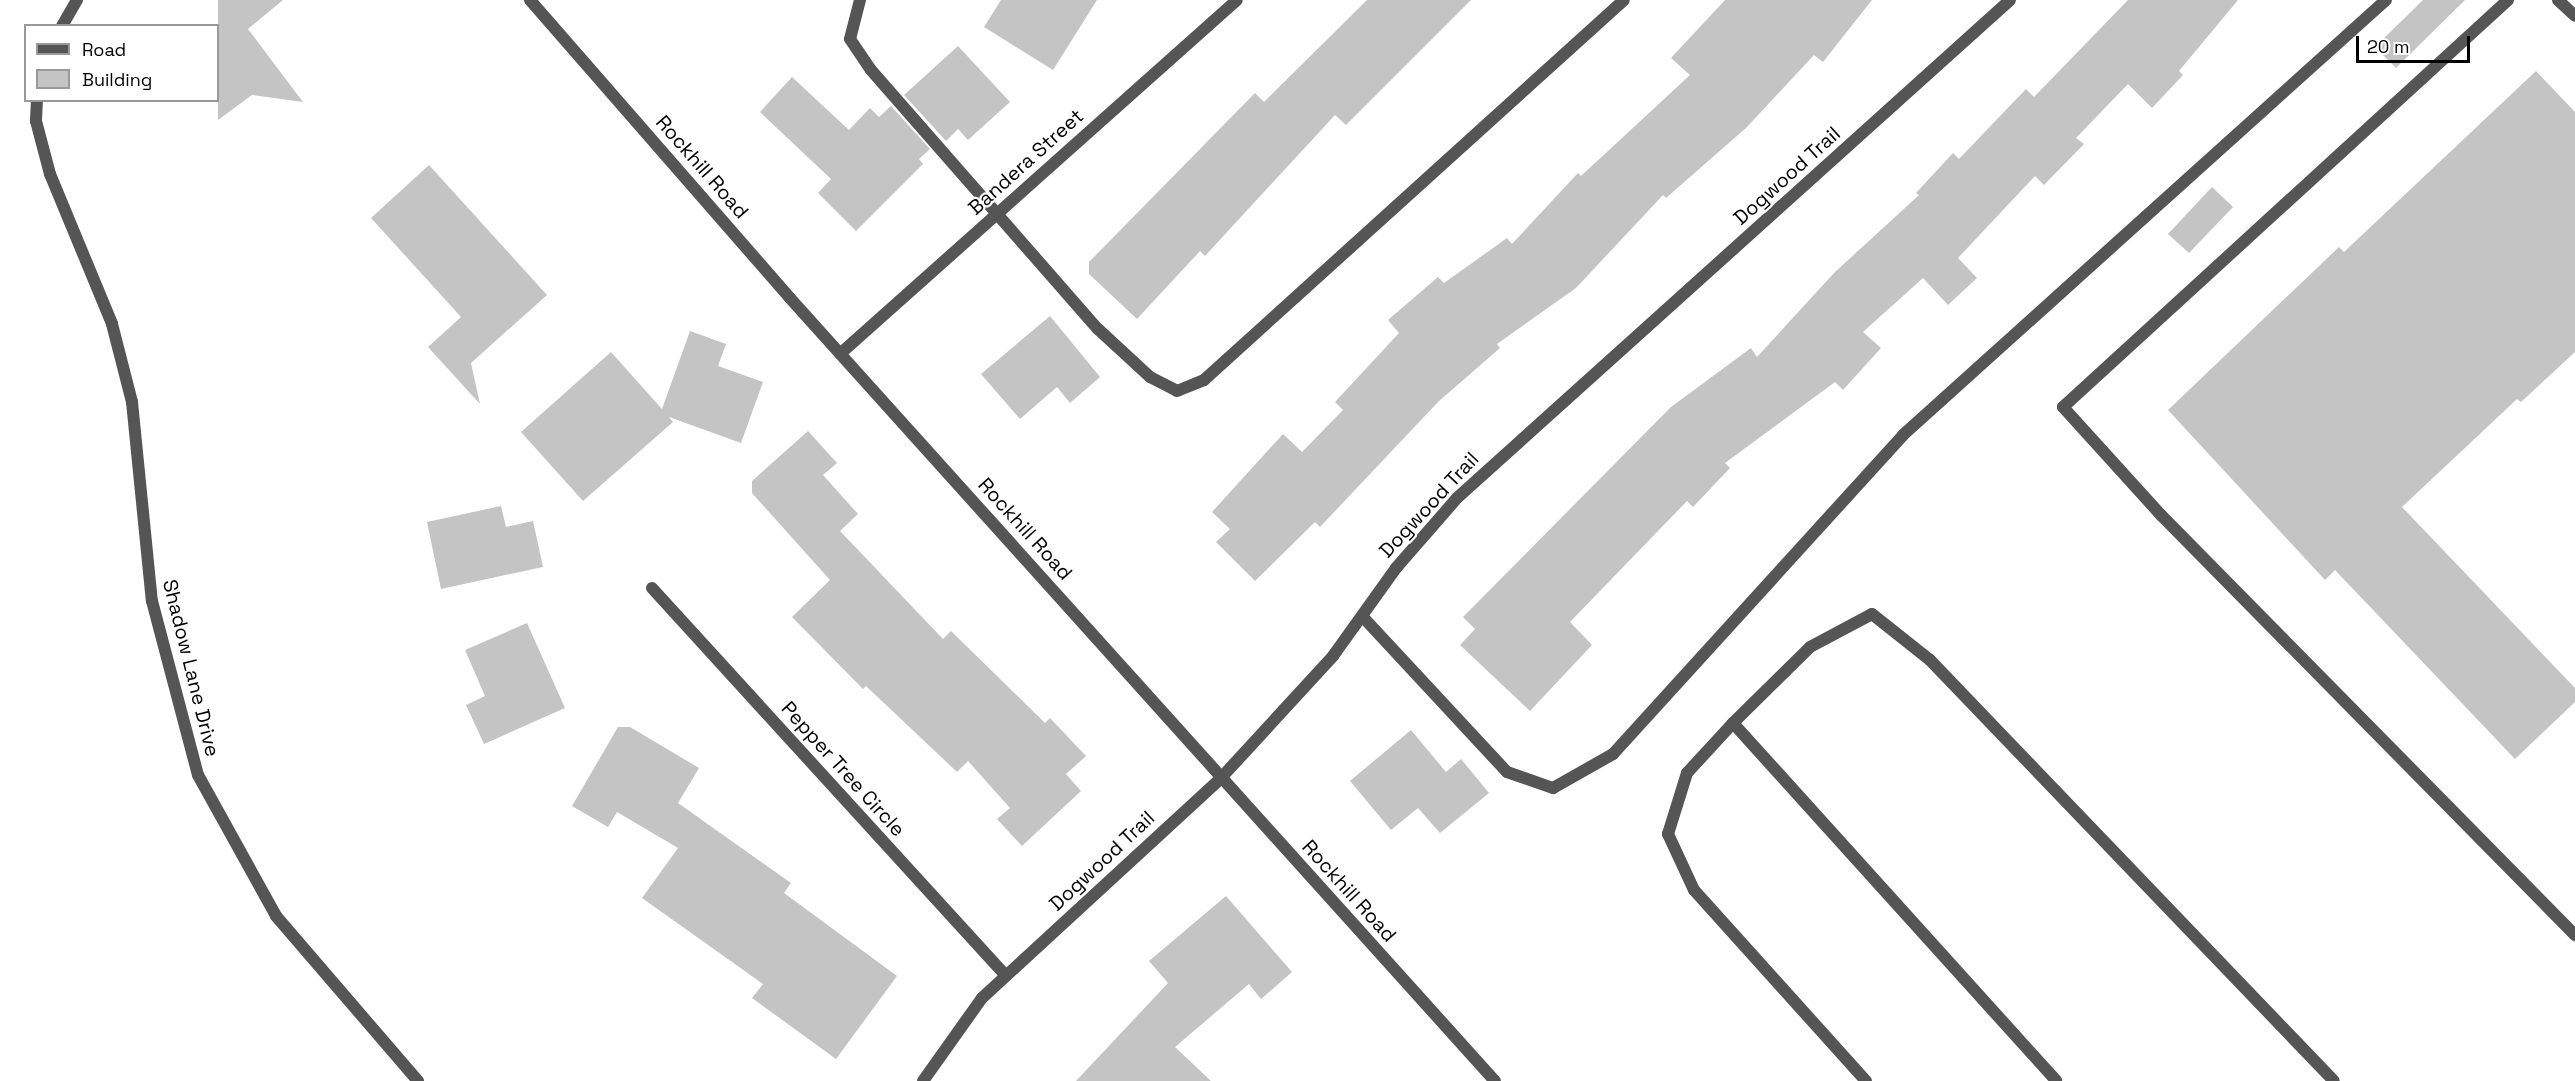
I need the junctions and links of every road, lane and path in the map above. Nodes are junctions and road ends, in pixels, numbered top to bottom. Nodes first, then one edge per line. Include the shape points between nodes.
1 (77, 0) edge
2 (530, 0) edge
3 (860, 0) edge
4 (1237, 0) edge
5 (1624, 0) edge
6 (2010, 0) edge
7 (2386, 0) edge
8 (2508, 0) edge
9 (2558, 0) edge
10 (2575, 16) edge
11 (63, 24) edge
12 (38, 102) edge
13 (998, 213) junction
14 (841, 353) junction
15 (652, 588) dead end
16 (1362, 616) junction
17 (1733, 723) junction
18 (1221, 778) junction
19 (2575, 935) edge
20 (1006, 976) junction
21 (418, 1081) edge
22 (923, 1081) edge
23 (1495, 1081) edge
24 (1866, 1081) edge
25 (2056, 1081) edge
26 (2334, 1081) edge

1 - 11 street
2 - 14 street, Rockhill Road
3 - 13 street via 850,39 922,131
4 - 13 street, Bandera Street
5 - 13 street via 1204,380 1177,391 1150,377 1098,329
6 - 16 street, Dogwood Trail via 1582,390 1495,462 1396,568
7 - 16 street via 1903,435 1613,754 1553,788 1507,772
8 - 19 street via 2063,407 2161,515
9 - 10 street
12 - 21 street, Shadow Lane Drive via 36,121 50,174 112,324 132,402 152,601 198,775 276,916
13 - 14 street, Bandera Street
14 - 18 street, Rockhill Road
15 - 20 street, Pepper Tree Circle
16 - 18 street, Dogwood Trail via 1334,656
17 - 24 street via 1688,773 1668,834 1694,890
17 - 25 street
17 - 26 street via 1810,647 1872,614 1930,660
18 - 20 street, Dogwood Trail
18 - 23 street, Rockhill Road
20 - 22 street, Dogwood Trail via 952,1035

